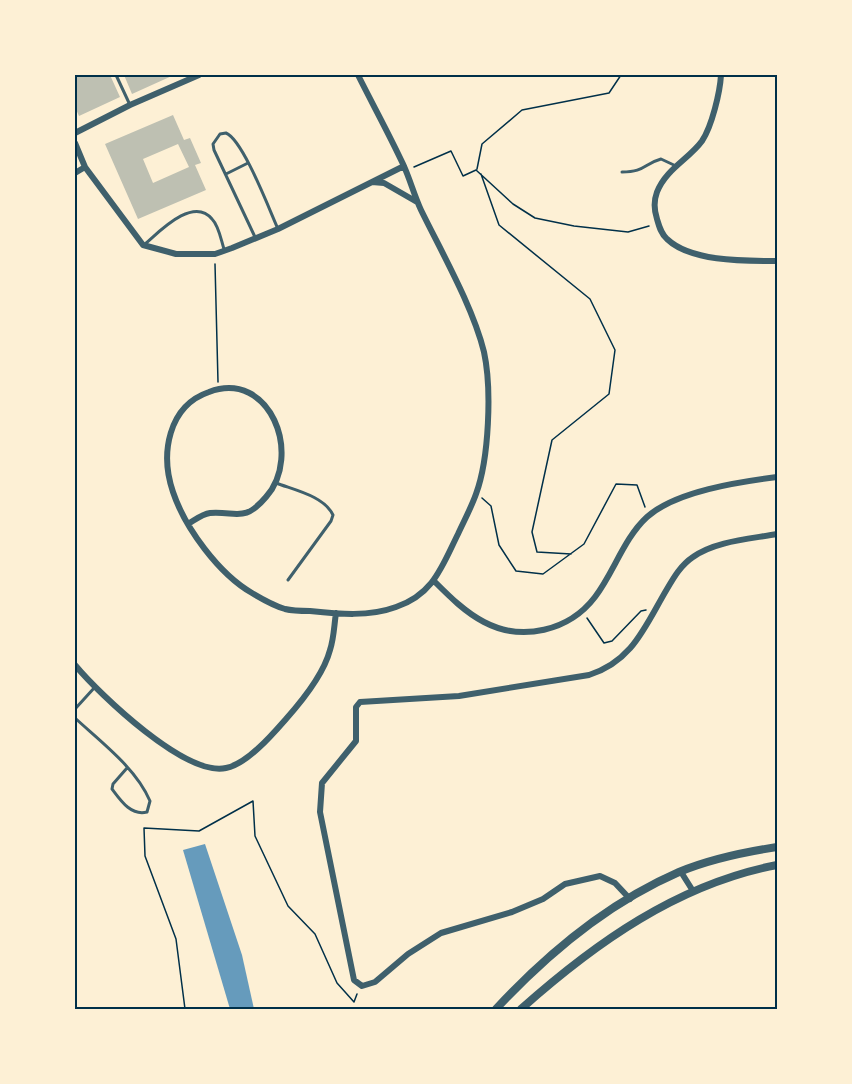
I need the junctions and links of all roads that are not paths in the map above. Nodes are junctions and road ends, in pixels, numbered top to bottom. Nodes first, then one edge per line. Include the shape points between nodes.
1 (116, 75) edge
2 (199, 75) edge
3 (358, 75) edge
4 (721, 75) edge
5 (130, 105) junction
6 (75, 133) edge
7 (75, 143) edge
8 (248, 163) junction
9 (676, 166) junction
10 (86, 167) junction
11 (405, 168) junction
12 (622, 172) dead end
13 (75, 173) edge
14 (226, 174) junction
15 (372, 182) junction
16 (417, 202) junction
17 (278, 229) junction
18 (255, 237) junction
19 (143, 245) junction
20 (225, 251) junction
21 (777, 261) edge
22 (777, 477) edge
23 (276, 483) junction
24 (188, 524) junction
25 (777, 534) edge
26 (288, 580) dead end
27 (435, 582) junction
28 (336, 614) junction
29 (75, 665) edge
30 (95, 687) junction
31 (75, 709) edge
32 (75, 718) edge
33 (127, 768) junction
34 (777, 847) edge
35 (777, 865) edge
36 (681, 872) junction
37 (693, 891) junction
38 (630, 899) junction
39 (496, 1009) edge
40 (521, 1009) edge

1 - 5 lane
2 - 5 street
3 - 11 street
4 - 9 street via 720,93 703,140
5 - 6 street
7 - 10 street
8 - 14 lane
8 - 14 lane via 232,135 220,134 213,144
8 - 17 lane
9 - 12 lane via 661,159 642,170
9 - 21 street via 656,192 658,223 666,239 691,253 715,258
10 - 13 street
10 - 19 street
11 - 15 street
11 - 16 street
14 - 18 lane
15 - 16 street via 384,183
15 - 17 street
16 - 27 street via 466,302 484,352 487,385 486,445 477,493
17 - 18 street
18 - 20 street
19 - 20 street via 176,254
19 - 20 lane via 179,217 196,211 213,220
22 - 27 street via 740,482 662,505 637,528 583,611 549,630 517,633 485,623
23 - 24 street via 244,515 208,513
23 - 24 street via 281,436 270,412 237,388 197,397 178,416 170,432 167,455 172,490
23 - 26 lane via 316,499 330,507 333,514
24 - 28 street via 219,567 249,592 284,609
25 - 38 street via 719,545 693,556 676,573 630,650 595,674 459,696 360,702 356,707 356,741 322,783 320,812 354,980 362,986 375,982 441,933 512,912 566,884 600,876
27 - 28 street via 401,606 366,614
28 - 30 street via 330,652 307,693 252,753 227,768 200,766 176,753 129,719
29 - 30 street
30 - 31 lane
32 - 33 lane
33 - 33 lane via 148,795 147,812 132,811 112,789
34 - 36 street via 743,852
35 - 37 street via 743,871
36 - 37 street
36 - 38 street
37 - 40 street via 651,911 615,935
38 - 39 street via 584,929

